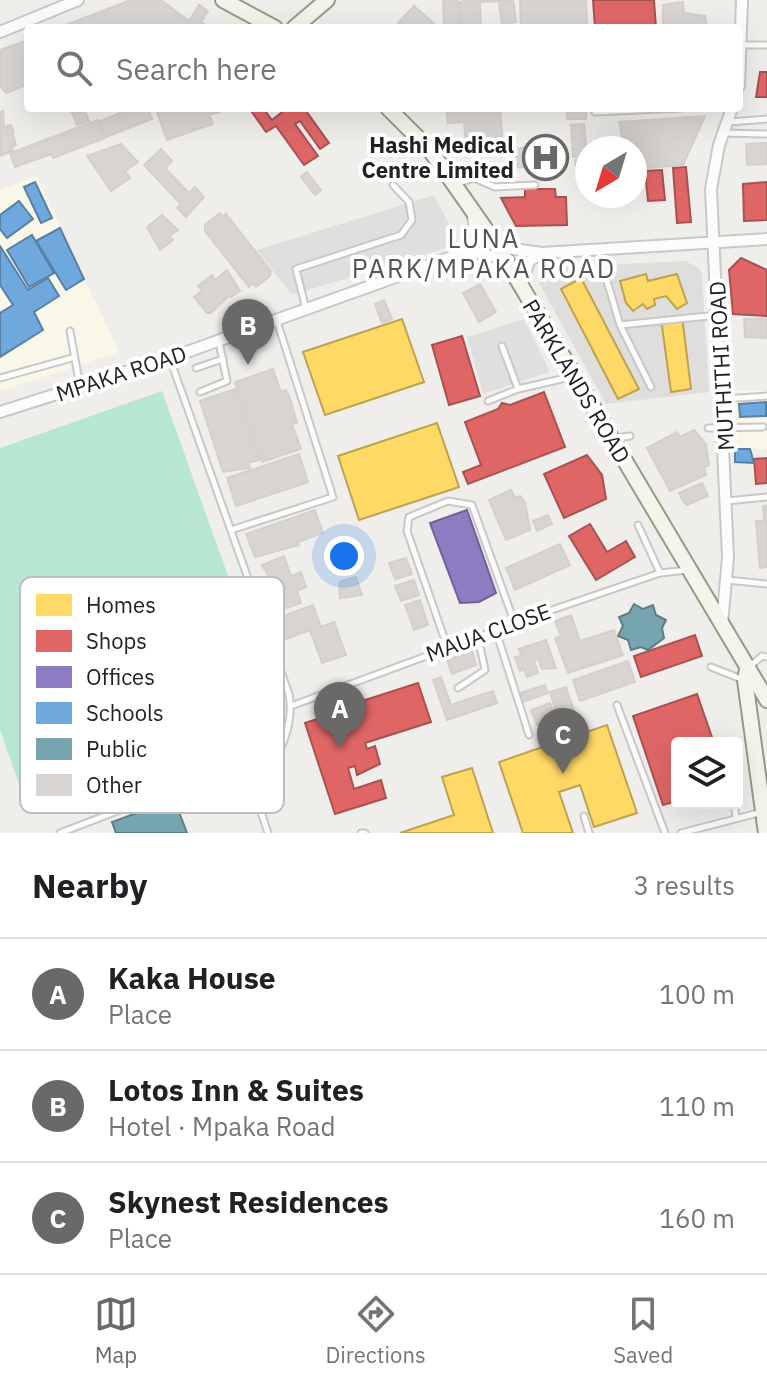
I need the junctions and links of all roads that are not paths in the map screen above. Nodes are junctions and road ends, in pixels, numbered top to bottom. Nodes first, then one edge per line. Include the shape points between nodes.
1 (78, 0) edge
2 (223, 0) edge
3 (327, 0) edge
4 (742, 0) edge
5 (268, 24) edge
6 (299, 24) edge
7 (741, 24) edge
8 (0, 32) edge
9 (743, 45) edge
10 (767, 45) edge
11 (392, 112) edge
12 (731, 112) edge
13 (767, 119) edge
14 (726, 128) junction
15 (767, 134) edge
16 (456, 184) junction
17 (393, 185) dead end
18 (535, 185) dead end
19 (470, 206) junction
20 (767, 239) edge
21 (714, 242) junction
22 (597, 248) junction
23 (468, 251) junction
24 (502, 253) junction
25 (542, 253) junction
26 (520, 287) junction
27 (307, 310) junction
28 (719, 315) junction
29 (277, 320) junction
30 (620, 325) junction
31 (70, 331) dead end
32 (218, 341) junction
33 (502, 346) dead end
34 (72, 358) junction
35 (170, 358) junction
36 (223, 359) junction
37 (196, 368) dead end
38 (575, 376) junction
39 (0, 378) edge
40 (651, 387) dead end
41 (80, 388) junction
42 (518, 389) junction
43 (200, 392) dead end
44 (767, 396) edge
45 (723, 399) junction
46 (488, 401) dead end
47 (0, 412) edge
48 (724, 426) junction
49 (763, 427) dead end
50 (708, 428) dead end
51 (630, 436) dead end
52 (612, 438) junction
53 (767, 497) edge
54 (727, 501) junction
55 (638, 525) dead end
56 (231, 530) junction
57 (689, 569) junction
58 (660, 573) junction
59 (247, 577) edge
60 (727, 580) junction
61 (767, 586) edge
62 (515, 624) junction
63 (722, 626) junction
64 (496, 631) junction
65 (478, 637) junction
66 (447, 646) junction
67 (767, 657) edge
68 (711, 667) dead end
69 (746, 674) junction
70 (284, 685) edge
71 (458, 688) dead end
72 (767, 688) edge
73 (767, 700) edge
74 (617, 705) dead end
75 (291, 706) junction
76 (529, 735) dead end
77 (284, 741) edge
78 (735, 809) edge
79 (763, 812) junction
80 (112, 813) edge
81 (261, 813) edge
82 (584, 816) dead end
83 (736, 818) junction
84 (60, 833) edge
85 (268, 833) edge
86 (589, 833) edge
87 (665, 833) edge
88 (681, 833) edge
89 (766, 833) edge

1 - 8 street
2 - 5 main road
3 - 6 main road
4 - 7 street
9 - 10 lane
11 - 16 main road, PARKLANDS ROAD
12 - 14 street, MUTHITHI ROAD
13 - 14 lane
14 - 15 lane
14 - 21 street, MUTHITHI ROAD via 711,189
16 - 18 lane via 474,178 495,187
16 - 19 main road, PARKLANDS ROAD
17 - 27 lane via 409,202 412,220 401,235 296,269
19 - 23 street via 476,238
19 - 24 main road, PARKLANDS ROAD
20 - 21 street
21 - 22 street
21 - 28 street, MUTHITHI ROAD
22 - 25 street
22 - 30 lane
23 - 24 street
23 - 27 street, MPAKA ROAD
24 - 25 street
24 - 26 main road, PARKLANDS ROAD
25 - 26 street via 529,261
26 - 38 main road, PARKLANDS ROAD
27 - 29 street, MPAKA ROAD
28 - 30 lane
28 - 45 street, MUTHITHI ROAD
29 - 32 street, MPAKA ROAD
29 - 56 lane via 333,497
30 - 40 lane
31 - 34 lane
32 - 35 street, MPAKA ROAD
32 - 36 lane
33 - 42 lane
34 - 39 lane
34 - 41 lane
35 - 41 street, MPAKA ROAD
35 - 56 lane
36 - 37 lane
36 - 43 lane via 227,381
38 - 42 lane
38 - 52 main road, PARKLANDS ROAD
41 - 47 street, MPAKA ROAD
42 - 46 lane
44 - 45 lane
45 - 48 street, MUTHITHI ROAD
48 - 49 lane
48 - 50 lane
48 - 54 street, MUTHITHI ROAD
51 - 52 lane
52 - 57 main road, PARKLANDS ROAD
53 - 54 lane
54 - 60 street, MUTHITHI ROAD
55 - 58 lane
56 - 59 lane
57 - 58 lane, MAUA CLOSE
57 - 63 main road, PARKLANDS ROAD
58 - 62 lane, MAUA CLOSE
60 - 61 lane
60 - 63 street, MUTHITHI ROAD
62 - 64 lane, MAUA CLOSE
62 - 66 lane via 472,505 448,501 409,517 407,531
63 - 69 main road, PARKLANDS ROAD
64 - 65 lane, MAUA CLOSE
64 - 76 lane
65 - 66 lane, MAUA CLOSE
65 - 71 lane via 485,670
66 - 75 lane, MAUA CLOSE
67 - 69 lane
68 - 69 lane
69 - 72 lane
69 - 73 main road, PARKLANDS ROAD
69 - 79 main road, PARKLANDS ROAD
70 - 75 lane
74 - 87 lane
75 - 77 lane
78 - 83 lane
79 - 83 lane
79 - 89 main road, PARKLANDS ROAD
80 - 84 lane
81 - 85 lane
82 - 86 lane
83 - 88 lane

